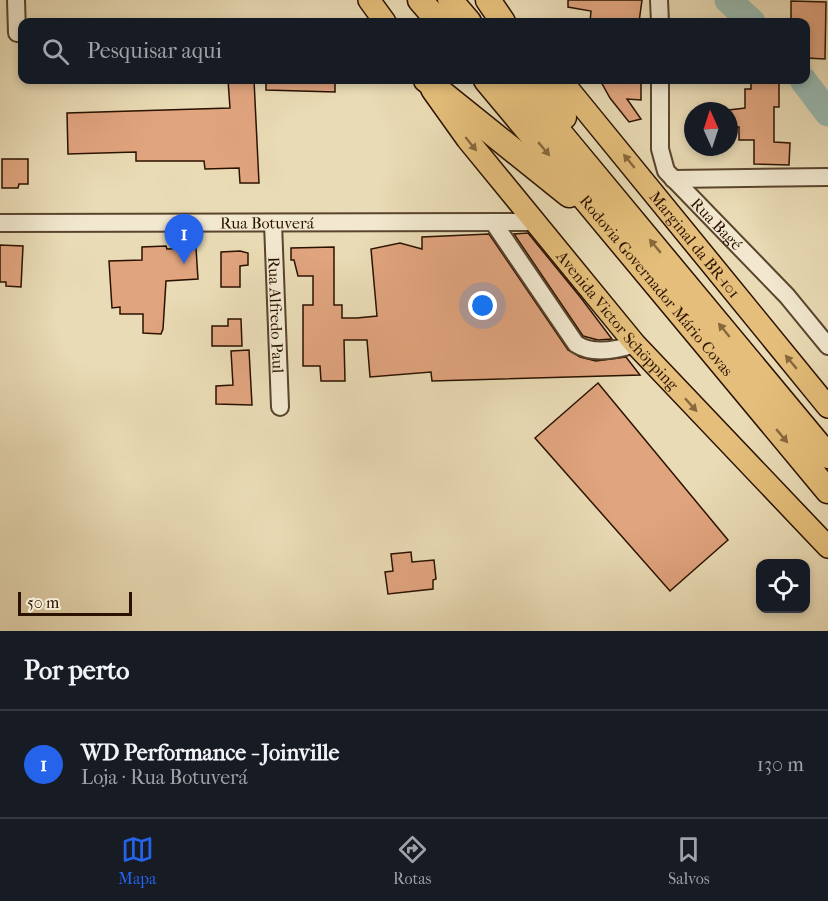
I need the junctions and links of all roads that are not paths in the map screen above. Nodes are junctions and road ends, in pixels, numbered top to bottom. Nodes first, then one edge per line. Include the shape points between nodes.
1 (16, 0) edge
2 (369, 0) edge
3 (420, 0) edge
4 (450, 0) edge
5 (488, 0) edge
6 (494, 0) edge
7 (659, 0) edge
8 (382, 18) edge
9 (435, 18) edge
10 (466, 18) edge
11 (500, 18) edge
12 (510, 18) edge
13 (660, 18) edge
14 (17, 33) dead end
15 (428, 84) edge
16 (430, 84) edge
17 (489, 84) edge
18 (519, 84) edge
19 (543, 84) edge
20 (564, 84) edge
21 (660, 84) edge
22 (828, 177) edge
23 (674, 179) junction
24 (622, 207) junction
25 (493, 222) junction
26 (535, 222) junction
27 (0, 223) edge
28 (273, 223) junction
29 (610, 229) junction
30 (636, 344) junction
31 (828, 346) edge
32 (280, 407) dead end
33 (828, 407) edge
34 (828, 456) edge
35 (828, 491) edge
36 (828, 547) edge

1 - 14 street
2 - 8 main road
3 - 9 highway
4 - 10 highway
5 - 11 highway
6 - 12 main road
7 - 13 street
15 -> 26 main road, Avenida Victor Schöpping
16 - 29 highway
17 -> 29 highway, Rodovia Governador Mário Covas
18 - 24 highway, Rodovia Governador Mário Covas
19 - 24 highway
33 -> 20 main road, Marginal da BR-101
21 - 23 street, Rua Bagé via 660,149 666,171
22 - 23 street
23 - 31 street, Rua Bagé via 788,296
34 -> 24 highway, Rodovia Governador Mário Covas
25 - 26 street, Rua Botuverá
25 - 28 street, Rua Botuverá
25 - 30 street via 576,344 586,350 620,349
26 - 30 main road, Avenida Victor Schöpping
27 - 28 street, Rua Botuverá
28 - 32 street, Rua Alfredo Paul
29 -> 35 highway, Rodovia Governador Mário Covas
30 -> 36 main road, Avenida Victor Schöpping via 699,415

